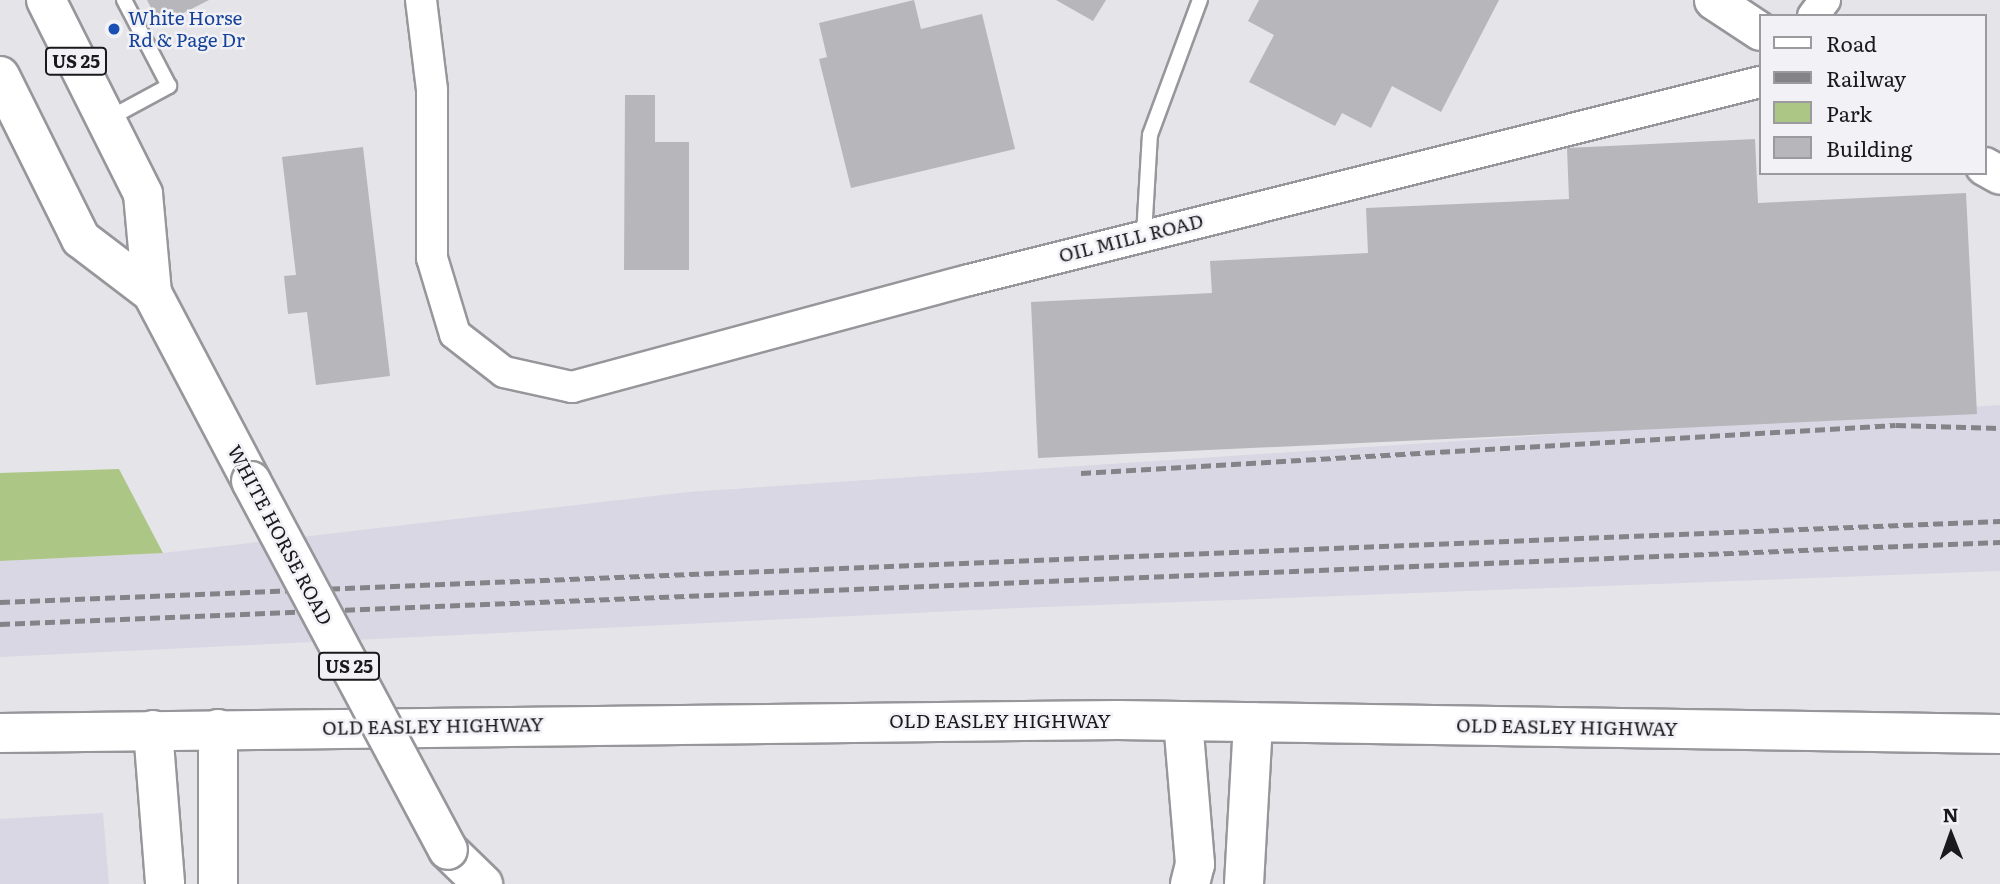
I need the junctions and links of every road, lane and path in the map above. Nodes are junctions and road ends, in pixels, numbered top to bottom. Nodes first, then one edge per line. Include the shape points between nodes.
1 (124, 0) edge
2 (421, 0) edge
3 (1200, 0) edge
4 (1713, 0) edge
5 (53, 2) edge
6 (1758, 30) edge
7 (0, 76) edge
8 (1758, 82) edge
9 (105, 121) junction
10 (1144, 235) junction
11 (152, 293) junction
12 (1183, 721) junction
13 (1253, 722) junction
14 (218, 729) junction
15 (153, 730) junction
16 (0, 733) edge
17 (2000, 734) edge
18 (453, 867) edge
19 (164, 884) edge
20 (218, 884) edge
21 (483, 884) edge
22 (1189, 884) edge
23 (1244, 884) edge

1 - 9 lane via 169,86
2 - 10 street, OIL MILL ROAD via 432,90 432,258 455,334 504,372 572,387
3 - 10 lane via 1150,135
4 - 6 street
5 - 9 main road, WHITE HORSE ROAD / US 25
7 - 11 main road, WHITE HORSE ROAD / US 25 via 81,239
8 - 10 street, OIL MILL ROAD
9 - 11 main road, WHITE HORSE ROAD / US 25 via 143,194
11 - 18 main road, WHITE HORSE ROAD / US 25, bridge
12 - 13 main road, OLD EASLEY HIGHWAY
12 - 14 main road, OLD EASLEY HIGHWAY
12 - 22 main road via 1195,864
13 - 17 main road, OLD EASLEY HIGHWAY
13 - 23 main road
14 - 15 main road, OLD EASLEY HIGHWAY
14 - 20 main road
15 - 16 main road, OLD EASLEY HIGHWAY
15 - 19 main road
18 - 21 main road, WHITE HORSE ROAD / US 25

